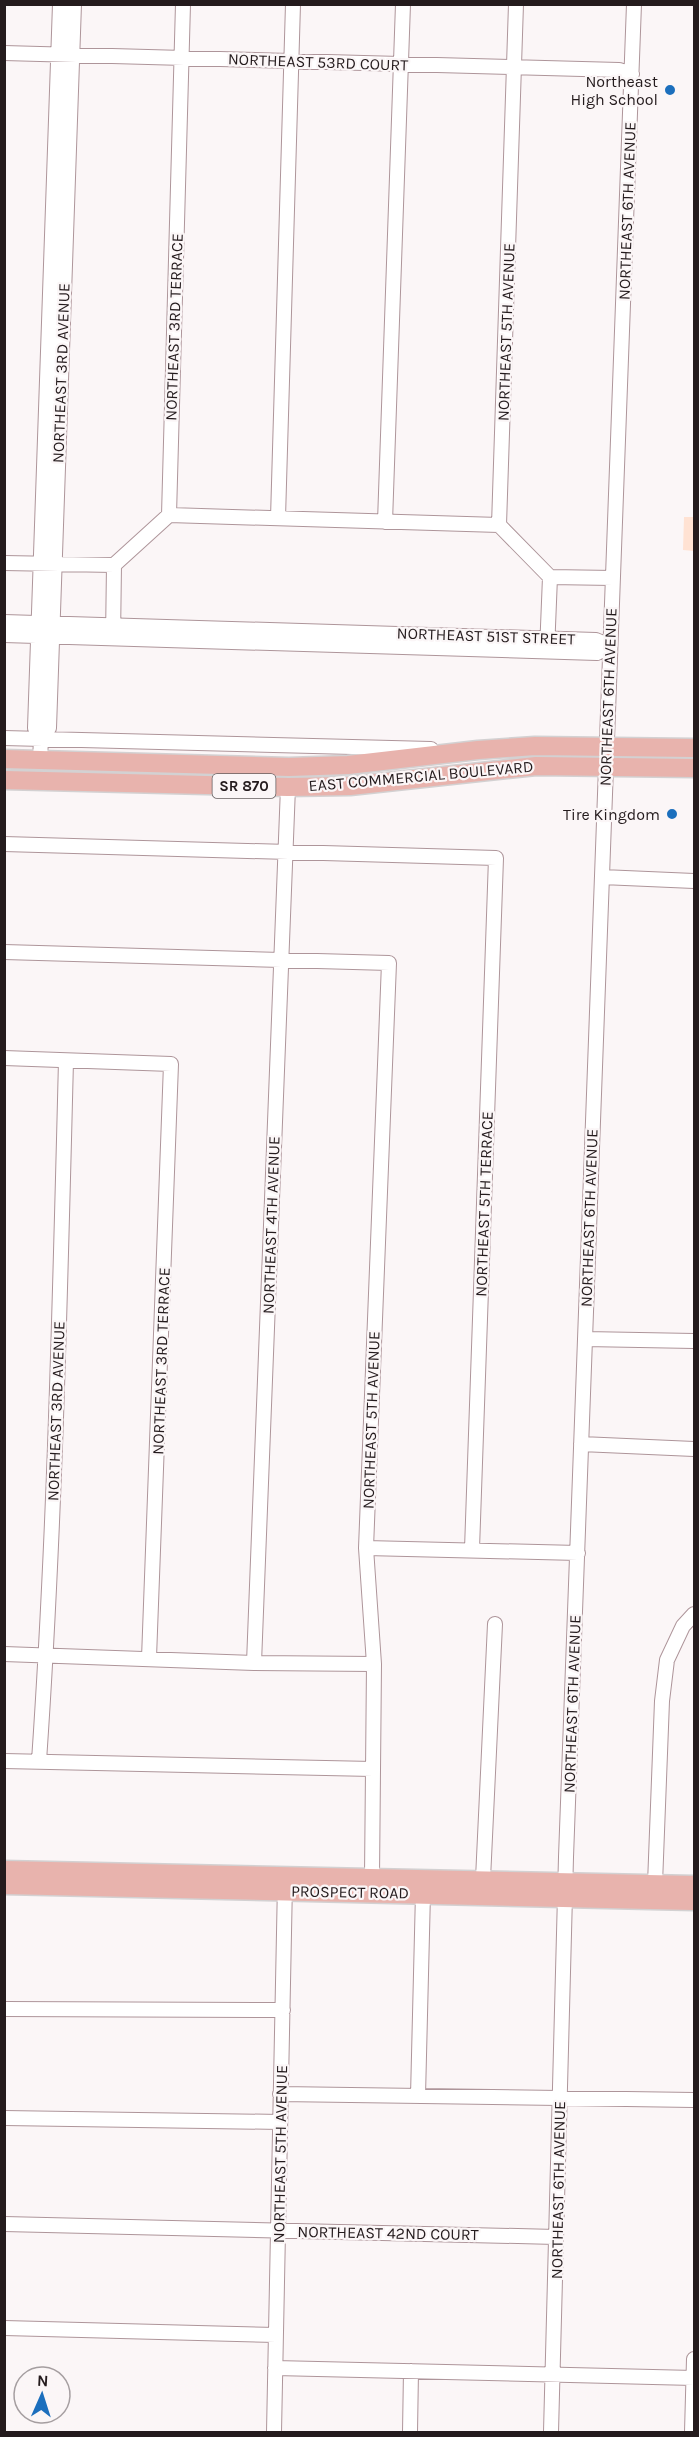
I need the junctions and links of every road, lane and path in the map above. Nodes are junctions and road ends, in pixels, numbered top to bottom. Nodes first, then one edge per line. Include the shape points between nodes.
1 (60, 4) edge
2 (74, 4) edge
3 (183, 4) edge
4 (293, 4) edge
5 (403, 4) edge
6 (516, 4) edge
7 (634, 4) edge
8 (4, 53) edge
9 (58, 54) junction
10 (73, 55) junction
11 (182, 58) junction
12 (292, 61) junction
13 (401, 64) junction
14 (515, 67) junction
15 (632, 74) junction
16 (55, 130) junction
17 (70, 130) junction
18 (49, 312) junction
19 (63, 313) junction
20 (169, 515) junction
21 (279, 518) junction
22 (386, 522) junction
23 (499, 525) junction
24 (4, 562) edge
25 (47, 563) junction
26 (114, 565) junction
27 (550, 577) junction
28 (613, 578) junction
29 (4, 622) edge
30 (45, 630) junction
31 (292, 630) junction
32 (113, 631) junction
33 (4, 635) edge
34 (292, 645) junction
35 (548, 645) junction
36 (610, 646) junction
37 (4, 738) edge
38 (41, 739) junction
39 (280, 745) junction
40 (607, 746) junction
41 (694, 748) edge
42 (478, 750) junction
43 (4, 759) edge
44 (40, 760) junction
45 (380, 762) junction
46 (148, 763) junction
47 (606, 765) junction
48 (278, 766) junction
49 (694, 768) edge
50 (4, 772) edge
51 (4, 780) edge
52 (45, 781) junction
53 (185, 785) junction
54 (288, 787) junction
55 (4, 844) edge
56 (285, 853) junction
57 (602, 877) junction
58 (694, 881) edge
59 (4, 952) edge
60 (281, 961) junction
61 (4, 1058) edge
62 (66, 1061) junction
63 (585, 1339) junction
64 (694, 1341) edge
65 (581, 1444) junction
66 (694, 1449) edge
67 (366, 1548) junction
68 (472, 1549) junction
69 (578, 1553) junction
70 (694, 1614) edge
71 (495, 1624) dead end
72 (4, 1653) edge
73 (47, 1656) junction
74 (149, 1658) junction
75 (254, 1663) junction
76 (374, 1664) junction
77 (4, 1761) edge
78 (39, 1761) junction
79 (373, 1769) junction
80 (5, 1870) edge
81 (372, 1876) junction
82 (483, 1879) junction
83 (285, 1883) junction
84 (655, 1884) junction
85 (5, 1885) edge
86 (694, 1885) edge
87 (565, 1889) junction
88 (423, 1893) junction
89 (694, 1901) edge
90 (4, 2008) edge
91 (283, 2010) junction
92 (280, 2094) junction
93 (418, 2096) junction
94 (560, 2097) junction
95 (694, 2100) edge
96 (4, 2118) edge
97 (280, 2122) junction
98 (4, 2224) edge
99 (278, 2231) junction
100 (556, 2237) junction
101 (4, 2328) edge
102 (276, 2335) junction
103 (694, 2359) edge
104 (275, 2368) junction
105 (411, 2371) junction
106 (553, 2375) junction
107 (694, 2378) edge
108 (274, 2433) edge
109 (410, 2433) edge
110 (551, 2433) edge
111 (692, 2433) edge

1 - 9 street, NORTHEAST 3RD AVENUE
2 - 10 street, NORTHEAST 3RD AVENUE
3 - 11 street, NORTHEAST 3RD TERRACE
4 - 12 street
5 - 13 street
6 - 14 street, NORTHEAST 5TH AVENUE
7 - 15 street, NORTHEAST 6TH AVENUE
8 - 9 street, NORTHEAST 53RD COURT
9 - 10 street, NORTHEAST 53RD COURT
9 - 16 street, NORTHEAST 3RD AVENUE
10 - 11 street, NORTHEAST 53RD COURT
10 - 17 street, NORTHEAST 3RD AVENUE
11 - 12 street, NORTHEAST 53RD COURT
11 - 20 street, NORTHEAST 3RD TERRACE
12 - 13 street, NORTHEAST 53RD COURT
12 - 21 street
13 - 14 street, NORTHEAST 53RD COURT
13 - 22 street
14 - 15 street, NORTHEAST 53RD COURT via 619,70
14 - 23 street, NORTHEAST 5TH AVENUE
15 - 28 street, NORTHEAST 6TH AVENUE
16 - 17 street
16 - 18 street, NORTHEAST 3RD AVENUE
17 - 19 street, NORTHEAST 3RD AVENUE
18 - 19 street
18 - 25 street, NORTHEAST 3RD AVENUE
19 - 25 street, NORTHEAST 3RD AVENUE
20 - 21 street
20 - 26 street
21 - 22 street
22 - 23 street
23 - 27 street
24 - 25 street
25 - 26 street
25 - 30 street, NORTHEAST 3RD AVENUE
26 - 32 street
27 - 28 street
27 - 35 street
28 - 36 street, NORTHEAST 6TH AVENUE
29 - 30 street, NORTHEAST 51ST STREET
30 - 32 street, NORTHEAST 51ST STREET
30 - 33 street, NORTHEAST 51ST STREET
30 - 38 street, NORTHEAST 3RD AVENUE via 49,728
31 - 32 street, NORTHEAST 51ST STREET
31 - 34 street
31 - 35 street, NORTHEAST 51ST STREET
32 - 34 street, NORTHEAST 51ST STREET
34 - 35 street, NORTHEAST 51ST STREET
35 - 36 street, NORTHEAST 51ST STREET via 596,640
36 - 40 street, NORTHEAST 6TH AVENUE
37 - 38 street
38 - 39 street
38 - 44 street, NORTHEAST 3RD AVENUE
39 - 42 street
39 - 48 street
40 - 41 main road, EAST COMMERCIAL BOULEVARD / SR 870
40 - 42 main road, EAST COMMERCIAL BOULEVARD / SR 870
40 - 47 street, NORTHEAST 6TH AVENUE
42 - 45 main road, EAST COMMERCIAL BOULEVARD / SR 870
43 - 44 main road, EAST COMMERCIAL BOULEVARD / SR 870
44 - 46 main road, EAST COMMERCIAL BOULEVARD / SR 870
44 - 50 main road via 23,771
45 - 48 main road, EAST COMMERCIAL BOULEVARD / SR 870
45 - 54 main road via 370,773 304,777
46 - 48 main road, EAST COMMERCIAL BOULEVARD / SR 870
46 - 52 main road via 135,772 63,770
47 - 49 main road, EAST COMMERCIAL BOULEVARD / SR 870
47 - 54 main road, EAST COMMERCIAL BOULEVARD / SR 870 via 536,766 350,786
47 - 57 street, NORTHEAST 6TH AVENUE
48 - 53 main road via 267,779 200,778
51 - 52 main road, EAST COMMERCIAL BOULEVARD / SR 870
52 - 53 main road, EAST COMMERCIAL BOULEVARD / SR 870
53 - 54 main road, EAST COMMERCIAL BOULEVARD / SR 870
54 - 56 street, NORTHEAST 4TH AVENUE
55 - 56 street
56 - 60 street, NORTHEAST 4TH AVENUE
56 - 68 street, NORTHEAST 5TH TERRACE via 496,858
57 - 58 street
57 - 63 street, NORTHEAST 6TH AVENUE
59 - 60 street
60 - 67 street, NORTHEAST 5TH AVENUE via 389,963
60 - 75 street, NORTHEAST 4TH AVENUE
61 - 62 street
62 - 73 street, NORTHEAST 3RD AVENUE
62 - 74 street, NORTHEAST 3RD TERRACE via 171,1064
63 - 64 street
63 - 65 street, NORTHEAST 6TH AVENUE
65 - 66 street
65 - 69 street, NORTHEAST 6TH AVENUE
67 - 68 street
67 - 76 street, NORTHEAST 5TH AVENUE
68 - 69 street
69 - 87 street, NORTHEAST 6TH AVENUE
70 - 84 street via 683,1626 667,1660
71 - 82 street
72 - 73 street
73 - 74 street
73 - 78 street, NORTHEAST 3RD AVENUE
74 - 75 street
75 - 76 street
76 - 79 street, NORTHEAST 5TH AVENUE
77 - 78 street
78 - 79 street
79 - 81 street, NORTHEAST 5TH AVENUE
80 - 83 main road, PROSPECT ROAD
80 - 85 main road
81 - 82 main road, PROSPECT ROAD
81 - 83 main road, PROSPECT ROAD
82 - 87 main road, PROSPECT ROAD
83 - 85 main road, PROSPECT ROAD
83 - 88 main road, PROSPECT ROAD
83 - 91 street, NORTHEAST 5TH AVENUE
84 - 86 main road, PROSPECT ROAD
84 - 87 main road, PROSPECT ROAD
87 - 88 main road, PROSPECT ROAD
87 - 89 main road, PROSPECT ROAD
87 - 94 street, NORTHEAST 6TH AVENUE
88 - 93 street
90 - 91 street
91 - 92 street, NORTHEAST 5TH AVENUE
92 - 93 street
92 - 97 street, NORTHEAST 5TH AVENUE
93 - 94 street
94 - 95 street
94 - 100 street, NORTHEAST 6TH AVENUE
96 - 97 street
97 - 99 street, NORTHEAST 5TH AVENUE
98 - 99 street, NORTHEAST 42ND COURT
99 - 100 street, NORTHEAST 42ND COURT
99 - 102 street, NORTHEAST 5TH AVENUE
100 - 106 street, NORTHEAST 6TH AVENUE
101 - 102 street
102 - 104 street, NORTHEAST 5TH AVENUE
103 - 107 street
104 - 105 street
104 - 108 street, NORTHEAST 5TH AVENUE
105 - 106 street
105 - 109 street
106 - 107 street
106 - 110 street, NORTHEAST 6TH AVENUE
107 - 111 street

